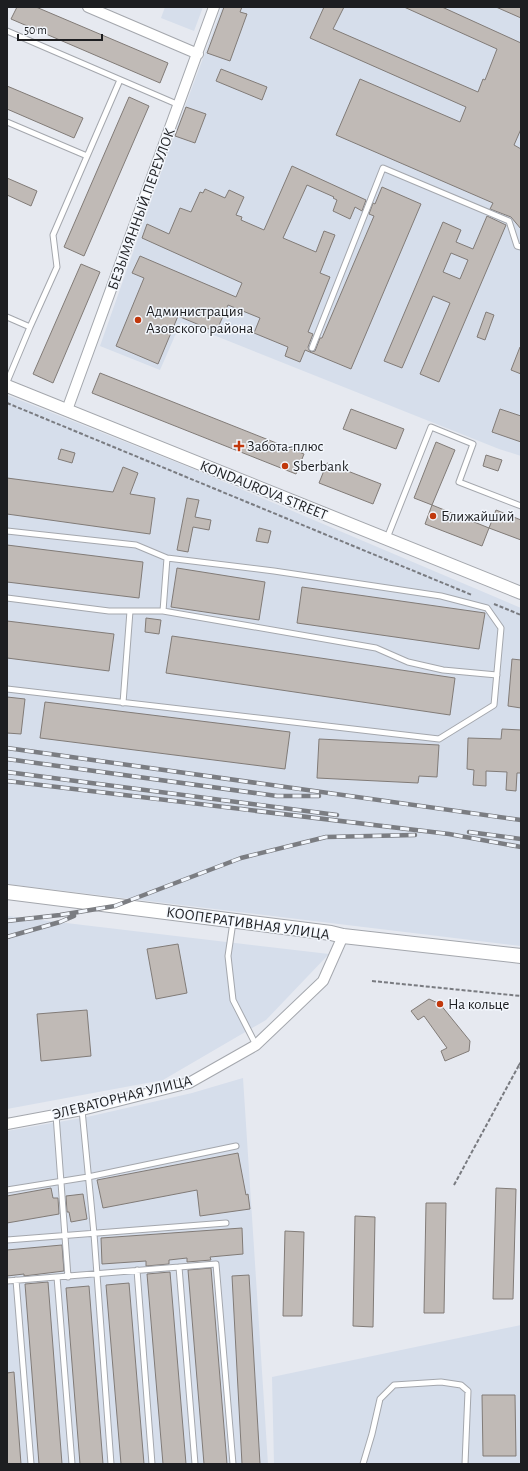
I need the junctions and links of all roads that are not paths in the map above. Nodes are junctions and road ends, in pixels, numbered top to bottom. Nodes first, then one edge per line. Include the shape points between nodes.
1 (88, 7) edge
2 (214, 7) edge
3 (7, 31) edge
4 (198, 54) junction
5 (120, 80) junction
6 (179, 105) junction
7 (7, 122) edge
8 (87, 156) junction
9 (521, 247) edge
10 (7, 317) edge
11 (30, 327) junction
12 (312, 348) dead end
13 (7, 382) edge
14 (7, 386) edge
15 (67, 410) junction
16 (521, 506) edge
17 (7, 531) edge
18 (387, 539) junction
19 (166, 558) junction
20 (521, 593) edge
21 (7, 598) edge
22 (130, 611) junction
23 (163, 611) junction
24 (497, 675) junction
25 (7, 689) edge
26 (124, 703) junction
27 (7, 892) edge
28 (233, 920) junction
29 (343, 936) junction
30 (488, 953) junction
31 (521, 956) edge
32 (521, 964) edge
33 (256, 1044) junction
34 (82, 1110) junction
35 (56, 1115) junction
36 (7, 1124) edge
37 (236, 1146) dead end
38 (88, 1177) junction
39 (61, 1181) junction
40 (7, 1190) edge
41 (226, 1223) dead end
42 (94, 1234) junction
43 (65, 1235) junction
44 (7, 1240) edge
45 (179, 1267) junction
46 (137, 1270) junction
47 (96, 1274) junction
48 (57, 1277) junction
49 (68, 1277) junction
50 (16, 1280) junction
51 (7, 1281) edge
52 (31, 1464) edge
53 (72, 1464) edge
54 (111, 1464) edge
55 (152, 1464) edge
56 (195, 1464) edge
57 (233, 1464) edge
58 (363, 1464) edge
59 (465, 1464) edge

1 - 4 street
2 - 4 street, БЕЗЫМЯННЫЙ ПЕРЕУЛОК
3 - 5 lane
4 - 6 street, БЕЗЫМЯННЫЙ ПЕРЕУЛОК
5 - 6 lane
5 - 8 lane
6 - 15 street, БЕЗЫМЯННЫЙ ПЕРЕУЛОК
7 - 8 lane
8 - 11 lane via 53,235 57,267
9 - 12 lane via 517,246 509,221 383,168
10 - 11 lane
11 - 13 lane
14 - 15 street, KONDAUROVA STREET
15 - 18 street, KONDAUROVA STREET
16 - 18 lane via 459,482 472,444 431,427
17 - 19 lane via 136,545
18 - 20 street, KONDAUROVA STREET
19 - 23 lane
19 - 24 lane via 434,595 488,608 501,628
21 - 22 lane via 109,611
22 - 23 lane
22 - 26 lane
23 - 24 lane via 376,648 408,662 443,670
24 - 26 lane via 494,705 439,739
25 - 26 lane
27 - 28 main road, КООПЕРАТИВНАЯ УЛИЦА
28 - 29 main road, КООПЕРАТИВНАЯ УЛИЦА
28 - 33 lane via 228,956 233,1000
29 - 30 main road, КООПЕРАТИВНАЯ УЛИЦА
29 - 33 street, ЭЛЕВАТОРНАЯ УЛИЦА via 323,981
30 - 31 main road, КООПЕРАТИВНАЯ УЛИЦА
30 - 32 main road, КООПЕРАТИВНАЯ УЛИЦА
33 - 34 street, ЭЛЕВАТОРНАЯ УЛИЦА via 189,1083
34 - 35 street, ЭЛЕВАТОРНАЯ УЛИЦА
34 - 38 lane
35 - 36 street, ЭЛЕВАТОРНАЯ УЛИЦА
35 - 39 lane
37 - 38 lane
38 - 39 lane
38 - 42 lane
39 - 40 lane
39 - 43 lane
41 - 42 lane
42 - 43 lane
42 - 47 lane
43 - 44 lane
43 - 49 lane
45 - 46 lane
45 - 56 lane
45 - 57 lane via 216,1264
46 - 47 lane
46 - 55 lane
47 - 49 lane
47 - 54 lane
48 - 49 lane
48 - 50 lane
48 - 53 lane
50 - 51 lane
50 - 52 lane
58 - 59 lane via 380,1399 394,1385 441,1382 461,1385 468,1391

